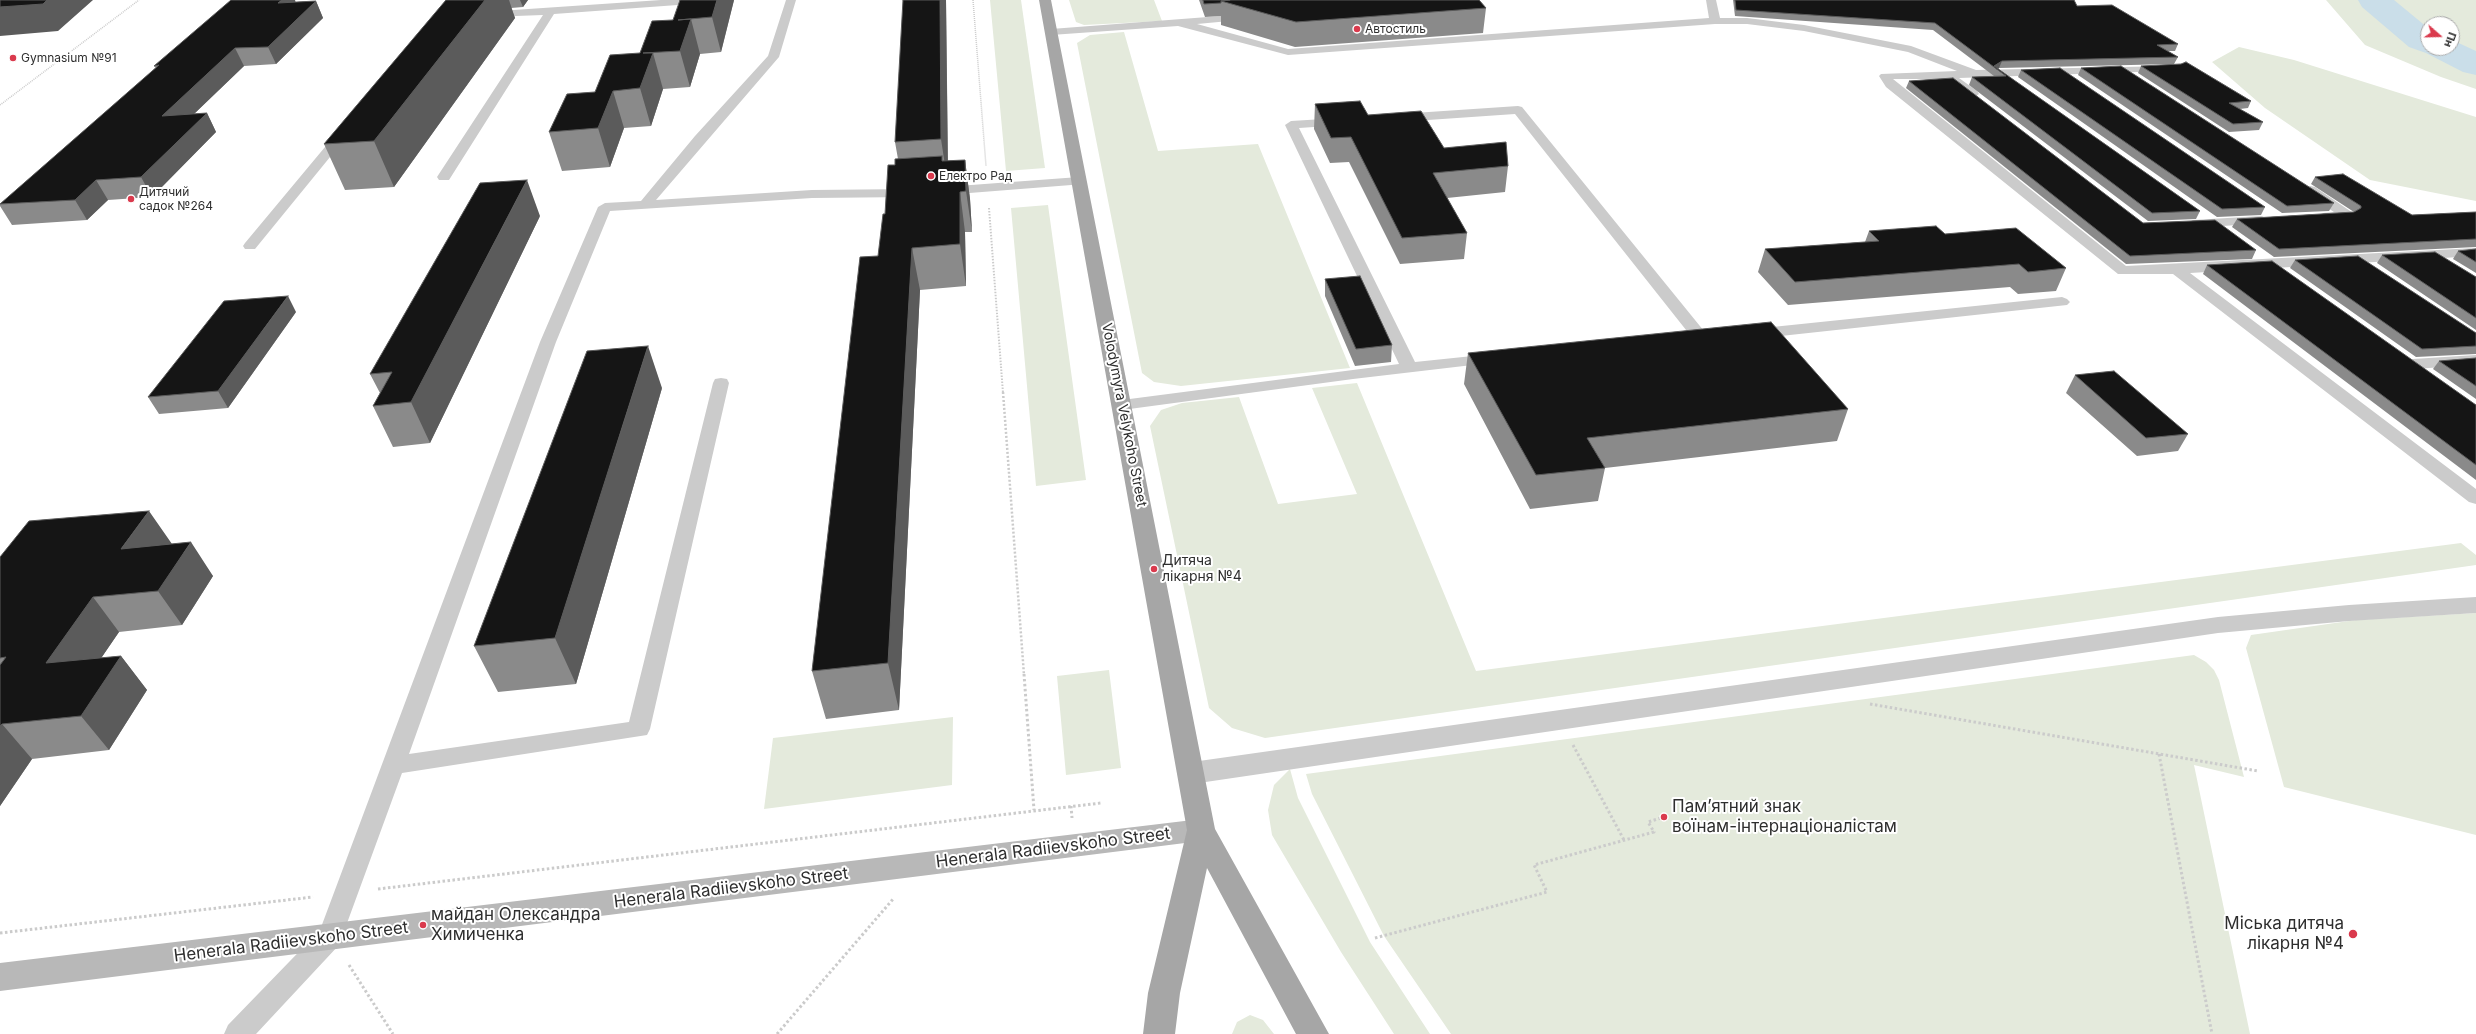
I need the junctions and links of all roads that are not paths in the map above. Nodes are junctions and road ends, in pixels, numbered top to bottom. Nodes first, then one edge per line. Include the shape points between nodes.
1 (705, 0) edge
2 (791, 0) edge
3 (1045, 0) edge
4 (1711, 0) edge
5 (551, 11) junction
6 (476, 15) dead end
7 (1262, 16) edge
8 (1715, 21) junction
9 (1177, 22) junction
10 (1051, 32) junction
11 (2178, 67) edge
12 (2120, 69) junction
13 (2061, 71) junction
14 (2002, 73) junction
15 (1975, 74) junction
16 (1947, 75) junction
17 (2141, 82) edge
18 (2080, 85) edge
19 (2021, 87) edge
20 (1984, 103) edge
21 (1385, 119) edge
22 (354, 120) edge
23 (1354, 121) edge
24 (444, 177) dead end
25 (1079, 181) junction
26 (2296, 181) edge
27 (645, 204) junction
28 (2259, 206) edge
29 (2194, 209) edge
30 (2318, 217) edge
31 (2213, 223) junction
32 (2183, 224) edge
33 (2231, 235) edge
34 (250, 246) dead end
35 (2255, 252) edge
36 (2476, 252) edge
37 (2432, 254) junction
38 (2357, 259) junction
39 (2272, 264) junction
40 (2451, 266) edge
41 (2176, 269) junction
42 (2376, 272) edge
43 (2292, 278) edge
44 (2062, 302) dead end
45 (1741, 335) edge
46 (1718, 337) edge
47 (1702, 339) junction
48 (1670, 342) edge
49 (1504, 358) edge
50 (2476, 360) edge
51 (1409, 367) junction
52 (2432, 378) edge
53 (721, 382) dead end
54 (1122, 405) junction
55 (2476, 498) edge
56 (2476, 605) edge
57 (395, 766) junction
58 (1192, 773) junction
59 (1201, 830) junction
60 (330, 937) junction
61 (0, 977) edge
62 (238, 1034) edge
63 (1160, 1034) edge
64 (1313, 1034) edge

1 - 5 lane
2 - 27 lane via 774,57 699,139
3 - 10 main road, Volodymyra Velykoho Street
4 - 8 lane
5 - 6 lane
5 - 24 lane
7 - 9 lane
8 - 9 lane via 1288,52
8 - 15 lane via 1747,21 1804,28 1911,50
9 - 10 lane
10 - 25 main road, Volodymyra Velykoho Street
11 - 12 lane
12 - 13 lane
12 - 17 lane
13 - 14 lane
13 - 18 lane
14 - 15 lane
14 - 19 lane
15 - 16 lane
16 - 20 lane
16 - 41 lane via 1885,76 1890,85 2123,271
21 - 47 lane via 1518,110
22 - 34 lane
23 - 51 lane via 1291,125
25 - 27 lane via 891,194 812,194
25 - 54 main road, Volodymyra Velykoho Street
26 - 30 lane via 2349,215
27 - 57 lane via 605,207 548,342
28 - 31 lane via 2272,217
29 - 31 lane
31 - 32 lane
31 - 33 lane
35 - 39 lane
36 - 37 lane
37 - 38 lane
37 - 40 lane
38 - 39 lane
38 - 42 lane
39 - 41 lane
39 - 43 lane
41 - 55 lane
44 - 45 lane
46 - 47 lane
47 - 48 lane
49 - 51 lane
50 - 52 lane via 2407,360
51 - 54 lane
53 - 57 lane via 639,729
54 - 58 main road, Volodymyra Velykoho Street
56 - 58 street via 2218,625
57 - 60 lane
58 - 59 main road, Volodymyra Velykoho Street
59 - 60 street, Henerala Radiievskoho Street
59 - 63 main road via 1164,993
59 - 64 main road
60 - 61 street, Henerala Radiievskoho Street
60 - 62 lane

